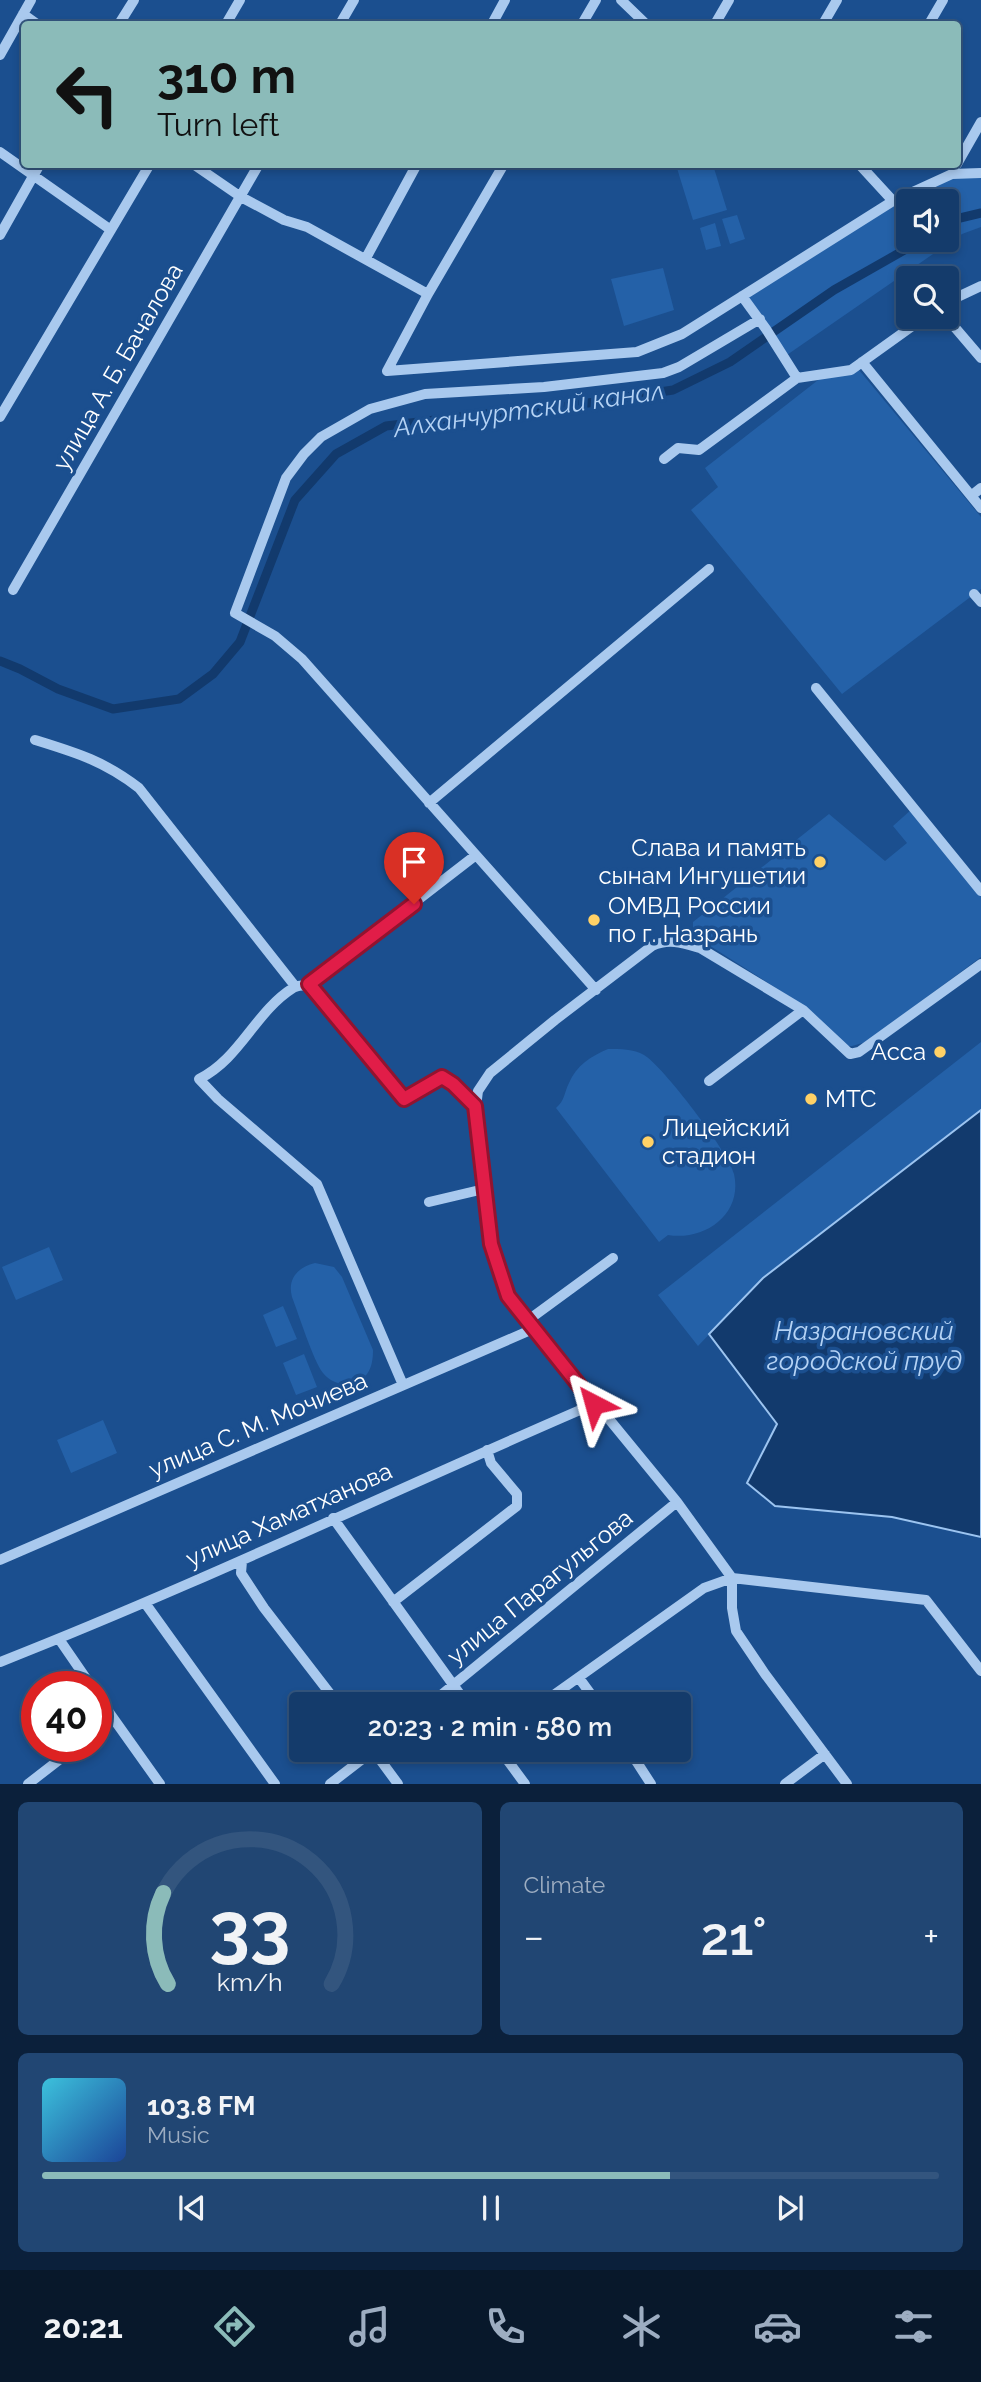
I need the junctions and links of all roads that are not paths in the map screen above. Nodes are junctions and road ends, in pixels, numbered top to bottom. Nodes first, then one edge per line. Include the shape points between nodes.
1 (31, 0) edge
2 (134, 0) edge
3 (240, 0) edge
4 (354, 0) edge
5 (505, 0) edge
6 (596, 0) edge
7 (621, 0) edge
8 (729, 0) edge
9 (837, 0) edge
10 (943, 0) edge
11 (23, 14) junction
12 (33, 21) edge
13 (121, 21) edge
14 (228, 21) edge
15 (342, 21) edge
16 (494, 21) edge
17 (584, 21) edge
18 (643, 21) edge
19 (717, 21) edge
20 (824, 21) edge
21 (931, 21) edge
22 (0, 55) edge
23 (981, 122) edge
24 (0, 152) edge
25 (961, 157) edge
26 (21, 167) edge
27 (22, 168) edge
28 (38, 168) edge
29 (148, 168) edge
30 (199, 168) edge
31 (257, 168) edge
32 (415, 168) edge
33 (502, 168) edge
34 (863, 168) edge
35 (953, 168) edge
36 (959, 168) edge
37 (981, 173) edge
38 (33, 176) junction
39 (241, 197) junction
40 (893, 201) junction
41 (111, 230) junction
42 (0, 235) edge
43 (366, 258) junction
44 (981, 286) edge
45 (428, 294) junction
46 (741, 296) junction
47 (959, 296) edge
48 (760, 320) junction
49 (908, 329) edge
50 (956, 329) edge
51 (981, 358) edge
52 (862, 362) junction
53 (797, 378) junction
54 (0, 417) edge
55 (664, 459) dead end
56 (981, 488) edge
57 (971, 496) junction
58 (981, 508) edge
59 (709, 569) dead end
60 (13, 590) dead end
61 (816, 688) dead end
62 (35, 740) dead end
63 (429, 803) junction
64 (476, 855) junction
65 (981, 891) edge
66 (981, 964) edge
67 (309, 984) junction
68 (295, 986) junction
69 (596, 990) junction
70 (803, 1010) junction
71 (709, 1081) dead end
72 (475, 1106) junction
73 (484, 1189) junction
74 (429, 1202) dead end
75 (613, 1258) dead end
76 (530, 1325) junction
77 (403, 1385) junction
78 (594, 1404) junction
79 (487, 1450) junction
80 (677, 1502) junction
81 (333, 1518) junction
82 (0, 1560) edge
83 (242, 1561) junction
84 (732, 1578) junction
85 (393, 1602) junction
86 (145, 1603) junction
87 (59, 1639) junction
88 (0, 1662) edge
89 (81, 1671) edge
90 (981, 1671) edge
91 (579, 1678) junction
92 (454, 1685) junction
93 (329, 1692) edge
94 (445, 1692) edge
95 (459, 1692) edge
96 (559, 1692) edge
97 (589, 1692) edge
98 (113, 1718) edge
99 (825, 1754) junction
100 (55, 1762) edge
101 (358, 1762) edge
102 (383, 1762) edge
103 (509, 1762) edge
104 (637, 1762) edge
105 (28, 1783) edge
106 (160, 1783) edge
107 (275, 1783) edge
108 (330, 1783) edge
109 (398, 1783) edge
110 (525, 1783) edge
111 (651, 1783) edge
112 (785, 1783) edge
113 (847, 1783) edge

1 - 11 street
2 - 13 street
3 - 14 street
4 - 15 street
5 - 16 street
6 - 17 street
7 - 18 street
8 - 19 street
9 - 20 street
10 - 21 street
11 - 12 street
11 - 22 street
23 - 25 street
24 - 26 street
27 - 38 street
28 - 38 street
29 - 41 street
30 - 39 street
31 - 39 street, улица А. Б. Бачалова
32 - 43 street
33 - 45 street
34 - 40 street
35 - 40 street
36 - 37 street
38 - 41 street
38 - 42 street
39 - 43 street
39 - 60 street, улица А. Б. Бачалова
40 - 46 street
41 - 54 street
43 - 45 street
44 - 47 street
45 - 46 street via 387,371 637,352 682,334
46 - 48 street
48 - 53 street
48 - 63 street via 663,373 425,394 370,409 321,437 286,478 235,613 275,636 302,659
49 - 52 street
50 - 51 street
52 - 53 street via 851,370
52 - 57 street
53 - 55 street via 698,450 678,448
56 - 57 street
57 - 58 street
59 - 63 street
61 - 65 street
62 - 68 street via 87,756 139,788
63 - 64 street
64 - 67 street
64 - 69 street
66 - 70 street via 859,1052 849,1054
67 - 68 street
67 - 72 street via 404,1099 442,1077
68 - 77 street via 253,1024 228,1060 199,1079 317,1184
69 - 70 street via 652,946 682,942 700,948
69 - 72 street via 490,1073
70 - 71 street
72 - 73 street
73 - 74 street
73 - 76 street via 491,1244 508,1296
75 - 76 street, улица С. М. Мочиева
76 - 77 street, улица С. М. Мочиева
76 - 78 street
77 - 82 street, улица С. М. Мочиева
78 - 79 street, улица Хаматханова
78 - 80 street
79 - 81 street, улица Хаматханова
79 - 85 street via 517,1494 517,1506
80 - 84 street
80 - 92 street, улица Парагульгова
81 - 83 street, улица Хаматханова
81 - 85 street
83 - 86 street, улица Хаматханова
83 - 93 street via 241,1573 264,1608
84 - 90 street via 926,1600
84 - 91 street via 704,1588
84 - 99 street via 736,1631
85 - 92 street
86 - 87 street, улица Хаматханова
86 - 107 street
87 - 88 street, улица Хаматханова
87 - 89 street
91 - 96 street
91 - 97 street
92 - 94 street, улица Парагульгова
92 - 95 street
98 - 106 street
99 - 112 street
99 - 113 street
100 - 105 street
101 - 108 street
102 - 109 street
103 - 110 street
104 - 111 street

